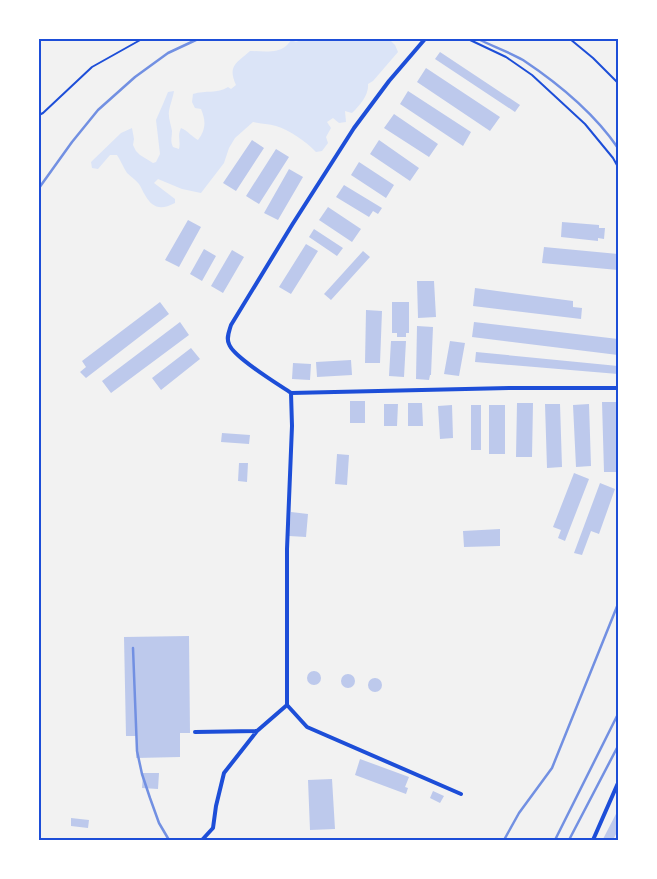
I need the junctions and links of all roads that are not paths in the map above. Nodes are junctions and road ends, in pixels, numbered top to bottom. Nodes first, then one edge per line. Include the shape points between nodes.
1 (142, 39) edge
2 (425, 39) edge
3 (468, 39) edge
4 (570, 39) edge
5 (618, 83) edge
6 (39, 114) edge
7 (618, 167) edge
8 (618, 388) edge
9 (291, 393) junction
10 (287, 705) junction
11 (257, 731) junction
12 (195, 732) dead end
13 (618, 783) edge
14 (461, 794) dead end
15 (202, 840) edge
16 (593, 840) edge

1 - 6 lane via 92,67
2 - 9 street via 354,128 231,325 227,338 237,356
3 - 7 lane via 506,56 532,75 585,124
4 - 5 lane
8 - 9 street
9 - 10 street
10 - 11 street
10 - 14 street via 307,727
11 - 12 street
11 - 15 street via 224,773 213,828
13 - 16 street

